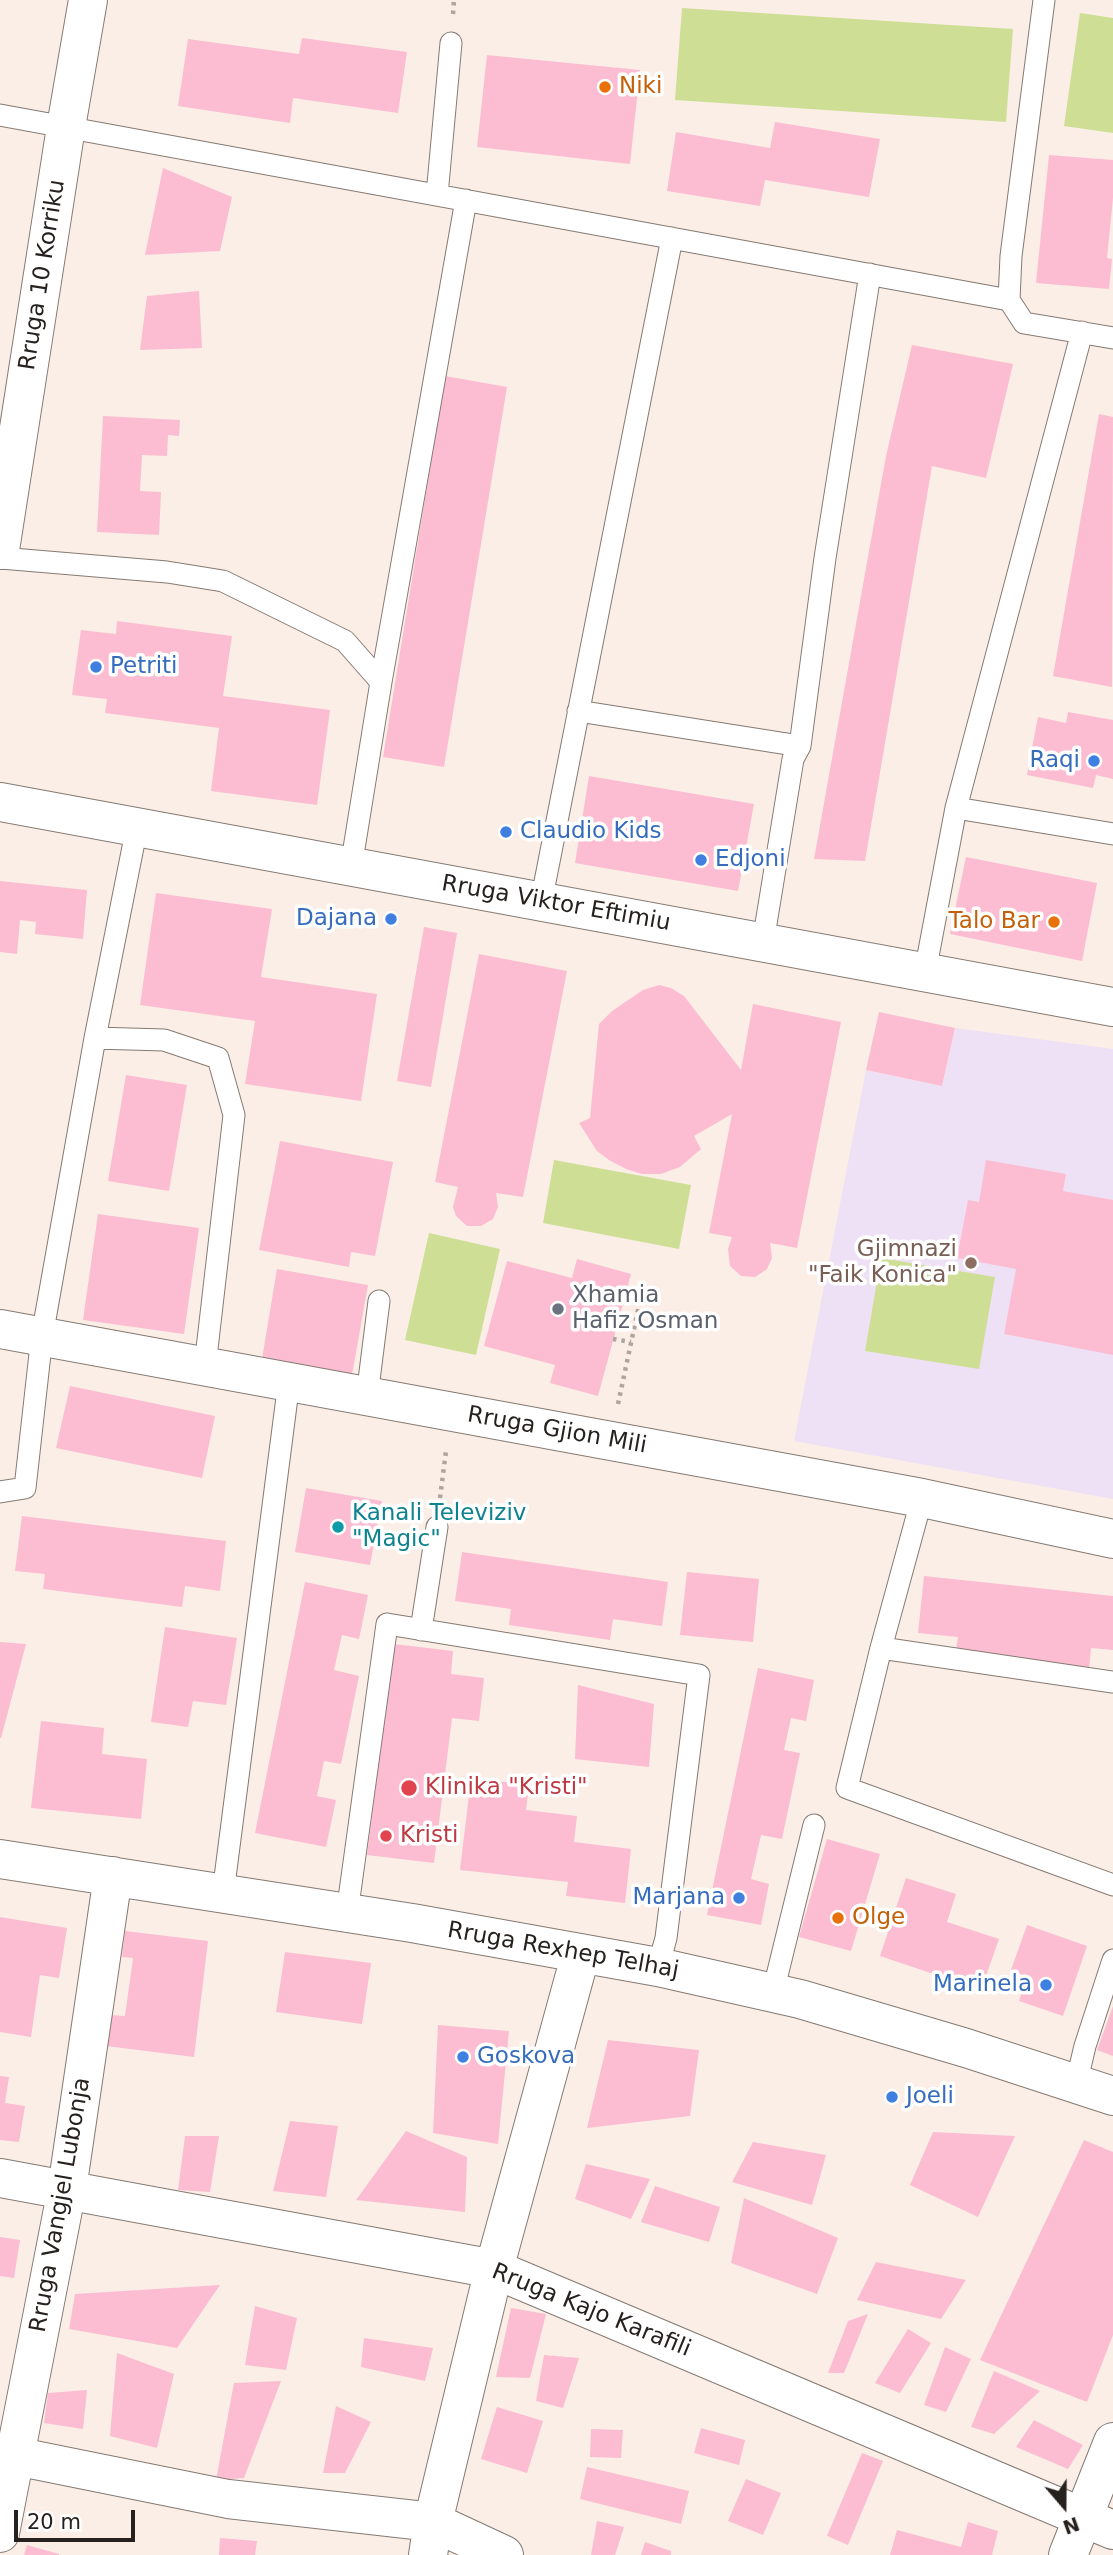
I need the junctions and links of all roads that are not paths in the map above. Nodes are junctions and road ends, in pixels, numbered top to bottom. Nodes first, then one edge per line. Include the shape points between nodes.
1 (88, 0) edge
2 (1044, 0) edge
3 (450, 43) dead end
4 (0, 116) edge
5 (66, 127) junction
6 (437, 195) junction
7 (466, 200) junction
8 (672, 238) junction
9 (870, 274) junction
10 (1009, 300) junction
11 (1082, 332) junction
12 (1113, 338) edge
13 (2, 527) edge
14 (0, 558) edge
15 (381, 682) junction
16 (578, 711) junction
17 (800, 746) junction
18 (0, 802) edge
19 (956, 808) junction
20 (137, 827) junction
21 (1113, 834) edge
22 (351, 867) junction
23 (541, 902) junction
24 (763, 942) junction
25 (925, 972) junction
26 (1113, 1007) edge
27 (95, 1038) junction
28 (379, 1301) dead end
29 (0, 1329) edge
30 (42, 1336) junction
31 (205, 1366) junction
32 (289, 1382) junction
33 (366, 1396) junction
34 (0, 1492) edge
35 (922, 1498) junction
36 (437, 1527) dead end
37 (1113, 1539) edge
38 (421, 1630) junction
39 (881, 1648) junction
40 (1113, 1682) edge
41 (814, 1825) dead end
42 (0, 1859) edge
43 (113, 1876) junction
44 (1113, 1885) edge
45 (223, 1893) junction
46 (347, 1913) junction
47 (581, 1953) junction
48 (1113, 1960) edge
49 (658, 1967) junction
50 (773, 1992) junction
51 (1076, 2084) junction
52 (1113, 2096) edge
53 (0, 2178) edge
54 (68, 2189) junction
55 (494, 2269) junction
56 (1113, 2442) edge
57 (15, 2456) junction
58 (1099, 2523) edge
59 (0, 2533) edge
60 (431, 2539) edge
61 (504, 2555) edge
62 (1068, 2555) edge

1 - 5 street, Rruga 10 Korriku
2 - 10 lane
3 - 6 lane
4 - 5 lane
5 - 6 lane
5 - 13 street, Rruga 10 Korriku
6 - 7 lane
7 - 8 lane
7 - 15 lane
8 - 9 lane
8 - 16 lane
9 - 10 lane
9 - 17 lane
10 - 11 lane via 1024,323
11 - 12 lane
11 - 19 lane
14 - 15 lane via 167,572 223,582 345,642
15 - 22 lane
16 - 17 lane
16 - 23 lane
17 - 24 lane via 793,759
18 - 20 street, Rruga Viktor Eftimiu
19 - 21 lane
19 - 25 lane
20 - 22 street, Rruga Viktor Eftimiu
20 - 27 lane
22 - 23 street, Rruga Viktor Eftimiu
23 - 24 street, Rruga Viktor Eftimiu
24 - 25 street, Rruga Viktor Eftimiu
25 - 26 street, Rruga Viktor Eftimiu
27 - 30 lane
27 - 31 lane via 164,1040 218,1058 234,1115
28 - 33 lane
29 - 30 street, Rruga Gjion Mili
30 - 31 street, Rruga Gjion Mili
30 - 34 lane via 25,1488
31 - 32 street, Rruga Gjion Mili
32 - 33 street, Rruga Gjion Mili
32 - 45 lane
33 - 35 street, Rruga Gjion Mili
35 - 37 street, Rruga Gjion Mili
35 - 39 lane
36 - 38 lane
38 - 46 lane via 387,1624
38 - 49 lane via 699,1675 666,1938
39 - 40 lane
39 - 44 lane via 847,1788
41 - 50 lane
42 - 43 street, Rruga Rexhep Telhaj
43 - 45 street, Rruga Rexhep Telhaj
43 - 54 street, Rruga Vangjel Lubonja
45 - 46 street, Rruga Rexhep Telhaj
46 - 47 street, Rruga Rexhep Telhaj
47 - 49 street, Rruga Rexhep Telhaj
47 - 55 street
48 - 51 lane
49 - 50 street, Rruga Rexhep Telhaj
50 - 51 street, Rruga Rexhep Telhaj
51 - 52 street, Rruga Rexhep Telhaj
53 - 54 street, Rruga Kajo Karafili
54 - 55 street, Rruga Kajo Karafili
54 - 57 street, Rruga Vangjel Lubonja
55 - 58 street, Rruga Kajo Karafili
55 - 60 street
56 - 58 street
57 - 59 street, Rruga Vangjel Lubonja
57 - 60 street
58 - 62 street
60 - 61 street

